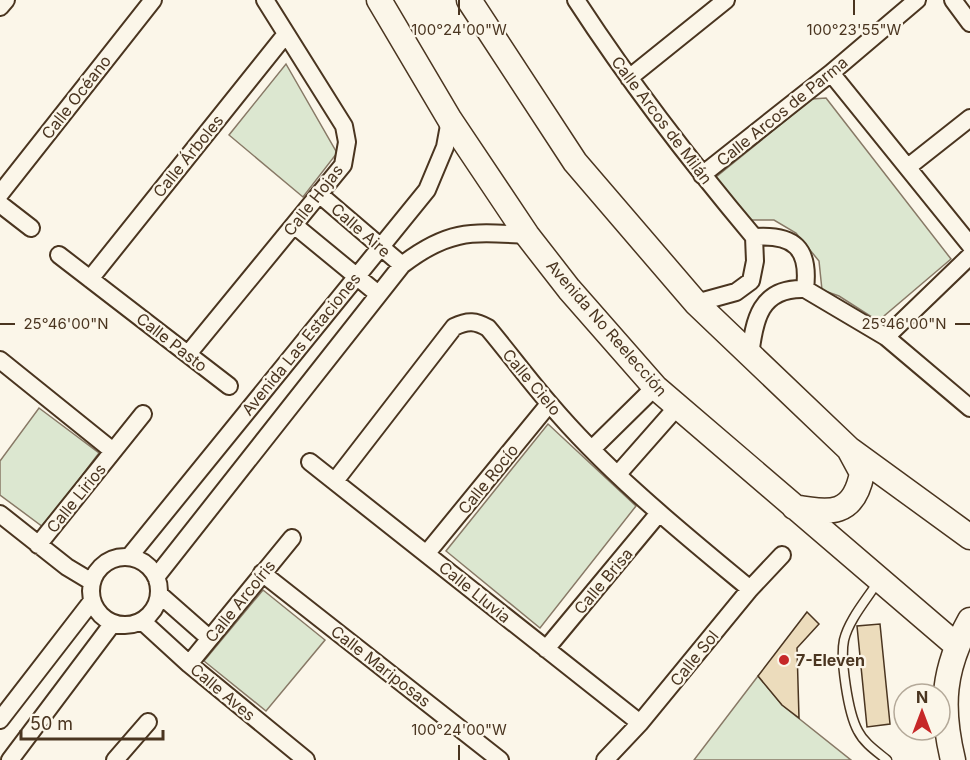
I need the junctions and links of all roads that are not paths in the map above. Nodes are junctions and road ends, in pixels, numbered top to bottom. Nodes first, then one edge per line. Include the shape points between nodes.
1 (6, 0) edge
2 (153, 0) edge
3 (265, 0) edge
4 (379, 0) edge
5 (469, 0) edge
6 (576, 0) edge
7 (726, 0) edge
8 (917, 0) edge
9 (953, 0) edge
10 (0, 7) edge
11 (970, 23) edge
12 (286, 34) junction
13 (831, 73) junction
14 (629, 78) junction
15 (970, 118) edge
16 (450, 120) junction
17 (908, 167) junction
18 (702, 176) junction
19 (0, 194) edge
20 (319, 194) junction
21 (0, 204) edge
22 (294, 225) junction
23 (31, 228) dead end
24 (527, 235) junction
25 (754, 237) junction
26 (970, 245) edge
27 (380, 247) junction
28 (59, 255) dead end
29 (970, 256) edge
30 (402, 265) junction
31 (356, 276) junction
32 (90, 279) junction
33 (751, 281) junction
34 (805, 289) junction
35 (378, 294) junction
36 (768, 299) junction
37 (696, 303) junction
38 (886, 337) junction
39 (188, 354) junction
40 (750, 356) junction
41 (0, 360) edge
42 (228, 386) dead end
43 (654, 387) junction
44 (549, 404) junction
45 (677, 407) junction
46 (970, 408) edge
47 (143, 414) dead end
48 (592, 449) junction
49 (849, 449) junction
50 (113, 451) junction
51 (310, 462) dead end
52 (618, 474) junction
53 (335, 482) junction
54 (794, 507) junction
55 (659, 513) junction
56 (0, 514) edge
57 (970, 537) edge
58 (292, 538) dead end
59 (38, 545) junction
60 (427, 554) junction
61 (782, 555) dead end
62 (129, 557) junction
63 (262, 573) junction
64 (880, 580) junction
65 (92, 582) junction
66 (158, 585) junction
67 (750, 589) junction
68 (92, 601) junction
69 (970, 620) edge
70 (142, 621) junction
71 (113, 623) junction
72 (209, 638) junction
73 (956, 645) junction
74 (546, 649) junction
75 (189, 664) junction
76 (0, 720) edge
77 (148, 722) dead end
78 (640, 723) junction
79 (10, 760) edge
80 (115, 760) edge
81 (306, 760) edge
82 (500, 760) edge
83 (605, 760) edge
84 (887, 760) edge
85 (953, 760) edge

1 - 10 street
2 - 19 street, Calle Océano
3 - 12 street, Calle Hojas
4 - 16 main road, Avenida No Reelección
5 - 37 main road via 575,162
6 - 14 street, Calle Arcos de Milán
7 - 14 street
8 - 13 street, Calle Arcos de Parma
9 - 11 street
12 - 20 street, Calle Hojas via 344,126 347,142 343,165
12 - 32 street, Calle Árboles
13 - 17 street
13 - 18 street, Calle Arcos de Parma
14 - 18 street, Calle Arcos de Milán
15 - 17 street
16 - 24 main road, Avenida No Reelección
16 - 27 street, Avenida Las Estaciones via 445,147 427,190
17 - 26 street
18 - 25 street, Calle Arcos de Milán
20 - 22 street, Calle Hojas
20 - 27 street, Calle Aire
21 - 23 street
22 - 31 street
22 - 39 street, Calle Hojas
24 - 30 street, Avenida Las Estaciones via 478,232 450,236
24 - 43 main road, Avenida No Reelección
25 - 33 street
25 - 34 street via 789,239 802,252 807,269
27 - 30 street, Calle Aire
27 - 31 street, Avenida Las Estaciones
28 - 32 street, Calle Pasto
29 - 38 street
30 - 35 street, Avenida Las Estaciones
31 - 35 street
31 - 62 street, Avenida Las Estaciones
32 - 39 street, Calle Pasto
33 - 36 street
33 - 37 street via 736,292
34 - 36 street via 791,288
34 - 38 street
35 - 66 street, Avenida Las Estaciones
36 - 40 street via 755,321
37 - 40 main road
38 - 46 street
39 - 42 street, Calle Pasto
40 - 49 main road
41 - 50 street
43 - 45 main road, Avenida No Reelección
43 - 48 street
44 - 48 street, Calle Cielo
44 - 53 street, Calle Cielo via 489,328 478,322 465,322 454,327
44 - 60 street, Calle Rocío
45 - 52 street
45 - 54 main road, Avenida No Reelección
47 - 50 street, Calle Lirios
48 - 52 street, Calle Cielo
49 - 54 main road via 861,473 856,496 834,510 819,512
49 - 57 main road
50 - 59 street, Calle Lirios
51 - 53 street, Calle Lluvia
52 - 55 street, Calle Cielo
53 - 60 street, Calle Lluvia
54 - 64 main road, Avenida No Reelección
55 - 67 street, Calle Cielo
55 - 74 street, Calle Brisa
56 - 59 street
58 - 63 street, Calle Arcoíris
59 - 65 street
60 - 74 street, Calle Lluvia
61 - 67 street, Calle Sol
62 - 65 street via 102,565
62 - 66 street via 141,561
63 - 72 street, Calle Arcoíris
63 - 82 street, Calle Mariposas
64 - 73 main road, Avenida No Reelección
64 - 84 lane via 850,625 843,653 858,732
65 - 68 street
66 - 70 street via 151,614
66 - 72 street, Calle Aves
67 - 78 street, Calle Sol
68 - 71 street via 104,618
68 - 76 street
69 - 73 main road
70 - 71 street
70 - 75 street, Calle Aves
71 - 79 street
72 - 75 street, Calle Arcoíris
73 - 85 main road via 946,682 945,721
74 - 78 street, Calle Lluvia
75 - 81 street, Calle Aves
77 - 80 street
78 - 83 street, Calle Sol

